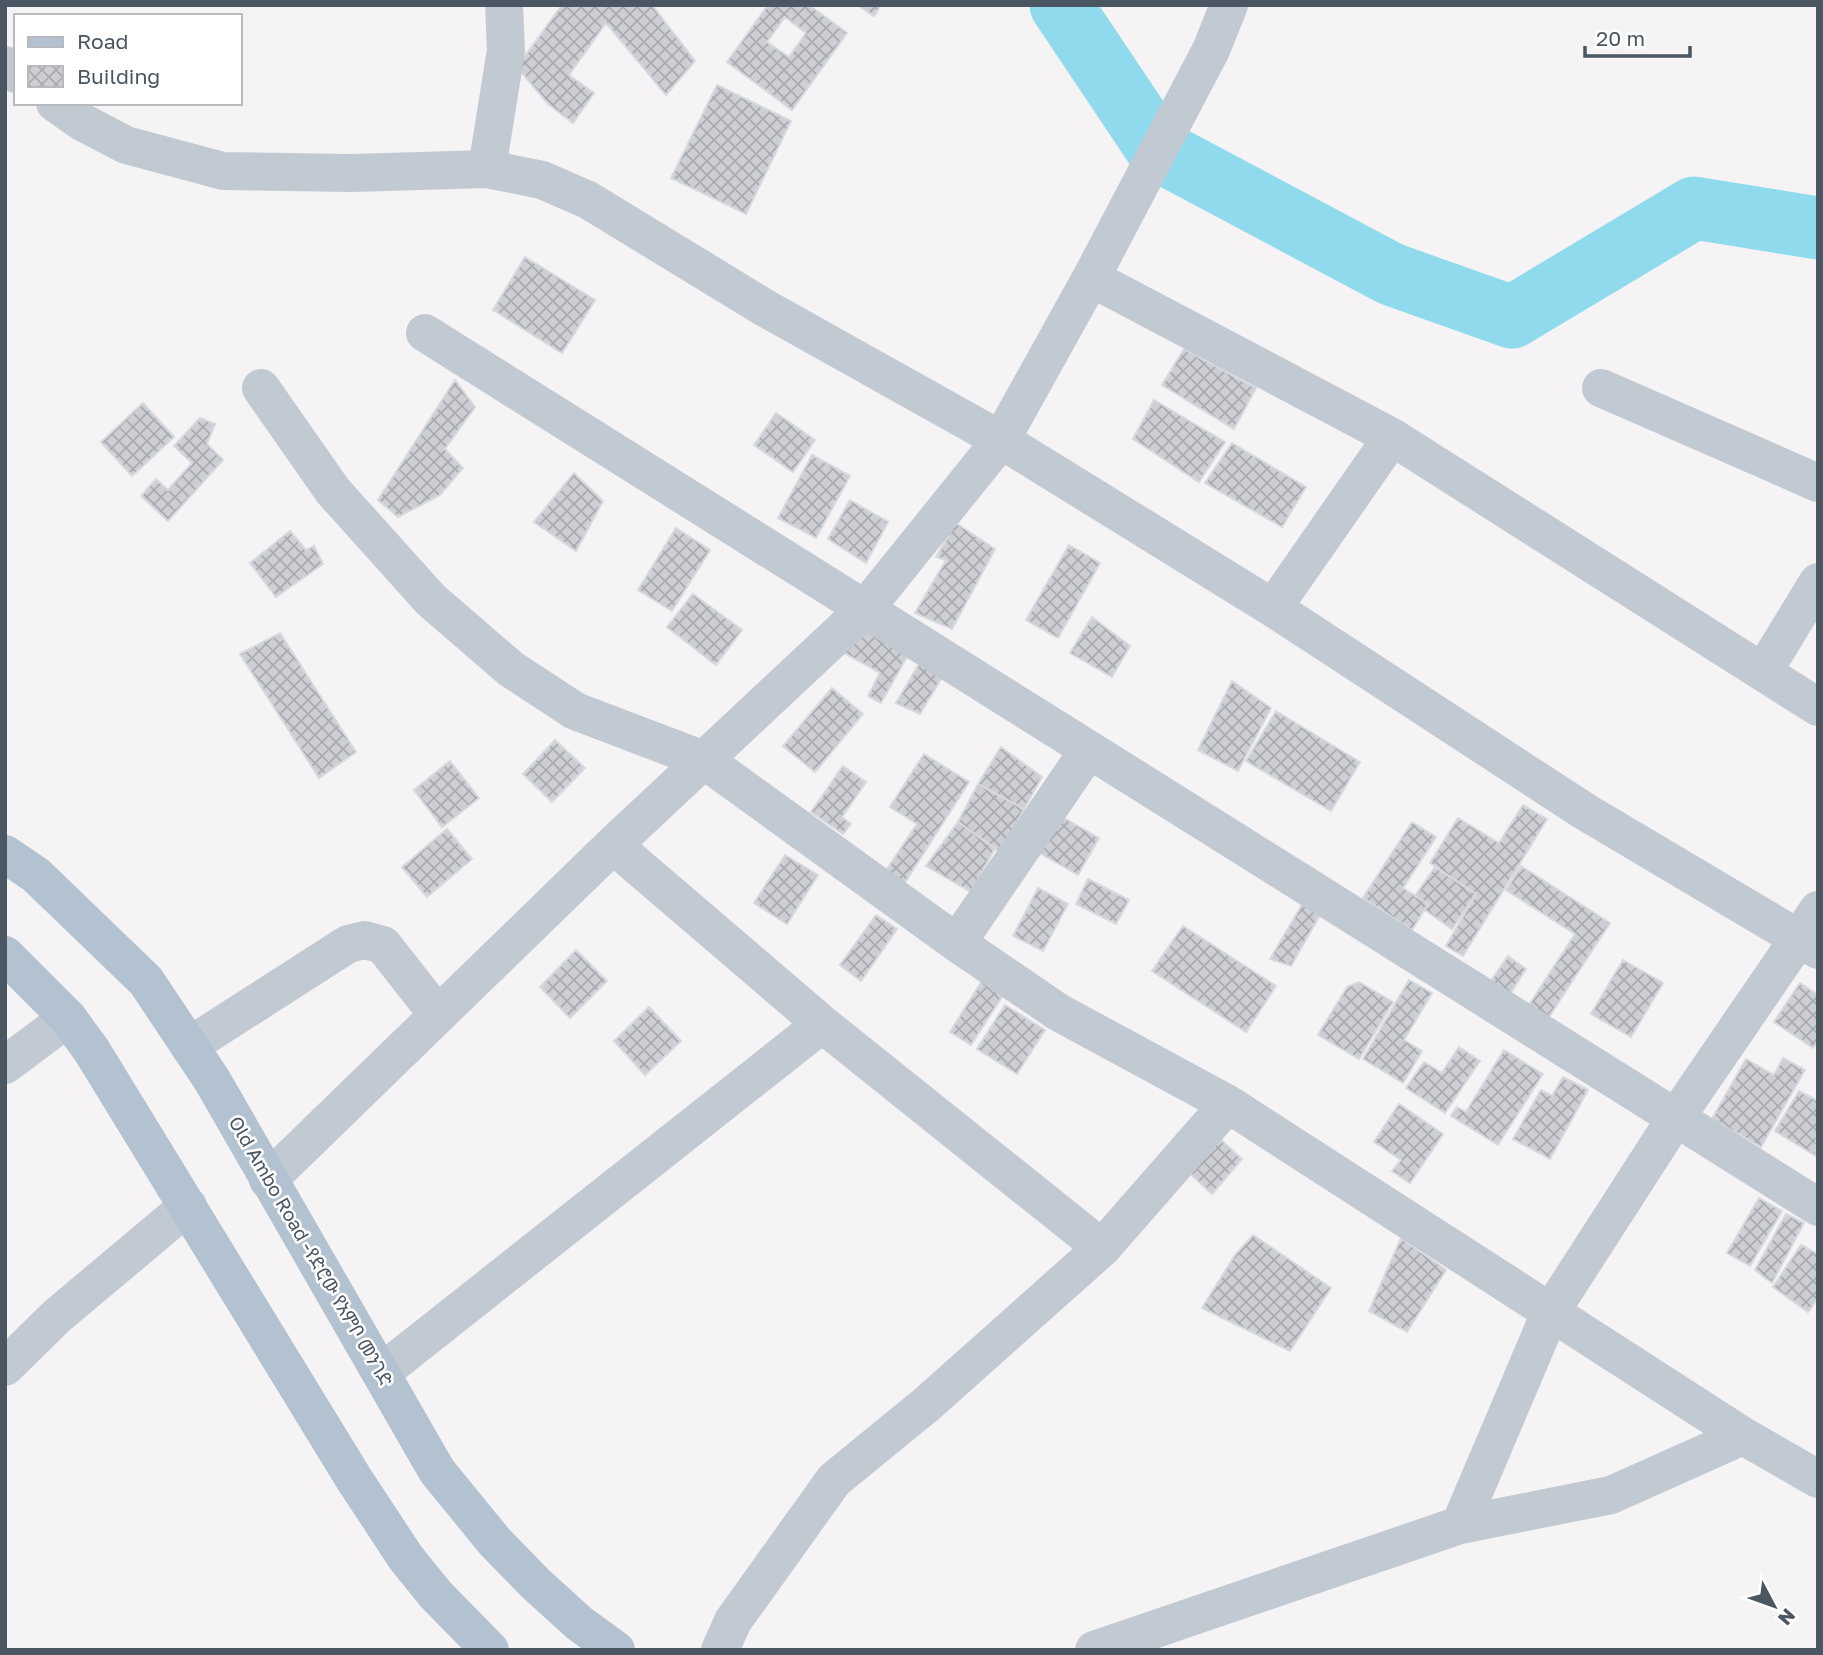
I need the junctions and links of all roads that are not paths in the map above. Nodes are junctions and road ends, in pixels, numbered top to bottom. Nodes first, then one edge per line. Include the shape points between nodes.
1 (504, 5) edge
2 (1229, 5) edge
3 (58, 105) edge
4 (487, 169) junction
5 (1091, 278) junction
6 (425, 333) dead end
7 (261, 388) dead end
8 (1601, 388) dead end
9 (1392, 437) junction
10 (1002, 440) junction
11 (1818, 483) edge
12 (1818, 582) edge
13 (1273, 608) junction
14 (865, 609) junction
15 (1763, 672) junction
16 (1818, 707) edge
17 (1088, 751) junction
18 (704, 760) junction
19 (613, 845) junction
20 (5, 854) edge
21 (1812, 933) edge
22 (957, 943) junction
23 (5, 955) edge
24 (438, 1015) junction
25 (68, 1018) junction
26 (822, 1024) junction
27 (189, 1046) junction
28 (5, 1065) edge
29 (1228, 1104) junction
30 (1675, 1119) junction
31 (268, 1180) junction
32 (188, 1206) junction
33 (1818, 1207) edge
34 (1102, 1248) junction
35 (1550, 1313) junction
36 (5, 1367) edge
37 (382, 1373) junction
38 (1743, 1436) junction
39 (1818, 1479) edge
40 (1460, 1525) junction
41 (490, 1650) edge
42 (616, 1650) edge
43 (720, 1650) edge
44 (1094, 1650) edge

1 - 4 street via 506,50
2 - 5 street via 1211,50
3 - 4 street via 126,145 223,172
4 - 10 street via 542,180 589,200 765,307
5 - 9 street
5 - 10 street
6 - 14 street
7 - 18 street via 333,491 431,600 511,669 575,711
8 - 11 street
9 - 13 street
9 - 15 street
10 - 13 street
10 - 14 street
12 - 15 street
13 - 21 street via 1584,811
14 - 17 street
14 - 18 street
15 - 16 street
17 - 22 street
17 - 30 street
18 - 19 street
18 - 22 street
19 - 24 street
19 - 26 street
20 - 27 main road, Old Ambo Road -የድሮው የአምቦ መንገድ via 36,874 146,981
21 - 30 street
22 - 29 street via 1058,1012
23 - 25 main road
24 - 27 street via 383,945 365,940 348,944
24 - 31 street
25 - 28 street
25 - 32 main road via 124,1099
26 - 34 street
26 - 37 street
27 - 31 main road, Old Ambo Road -የድሮው የአምቦ መንገድ
29 - 34 street
29 - 35 street
30 - 33 street
30 - 35 street
31 - 37 main road, Old Ambo Road -የድሮው የአምቦ መንገድ
32 - 36 street via 57,1316
32 - 41 main road via 406,1558
34 - 43 street via 928,1404 834,1480 733,1621
35 - 38 street
35 - 40 street
37 - 42 main road, Old Ambo Road -የድሮው የአምቦ መንገድ via 437,1471 495,1542 579,1623
38 - 39 street
38 - 40 street via 1611,1495
40 - 44 street

